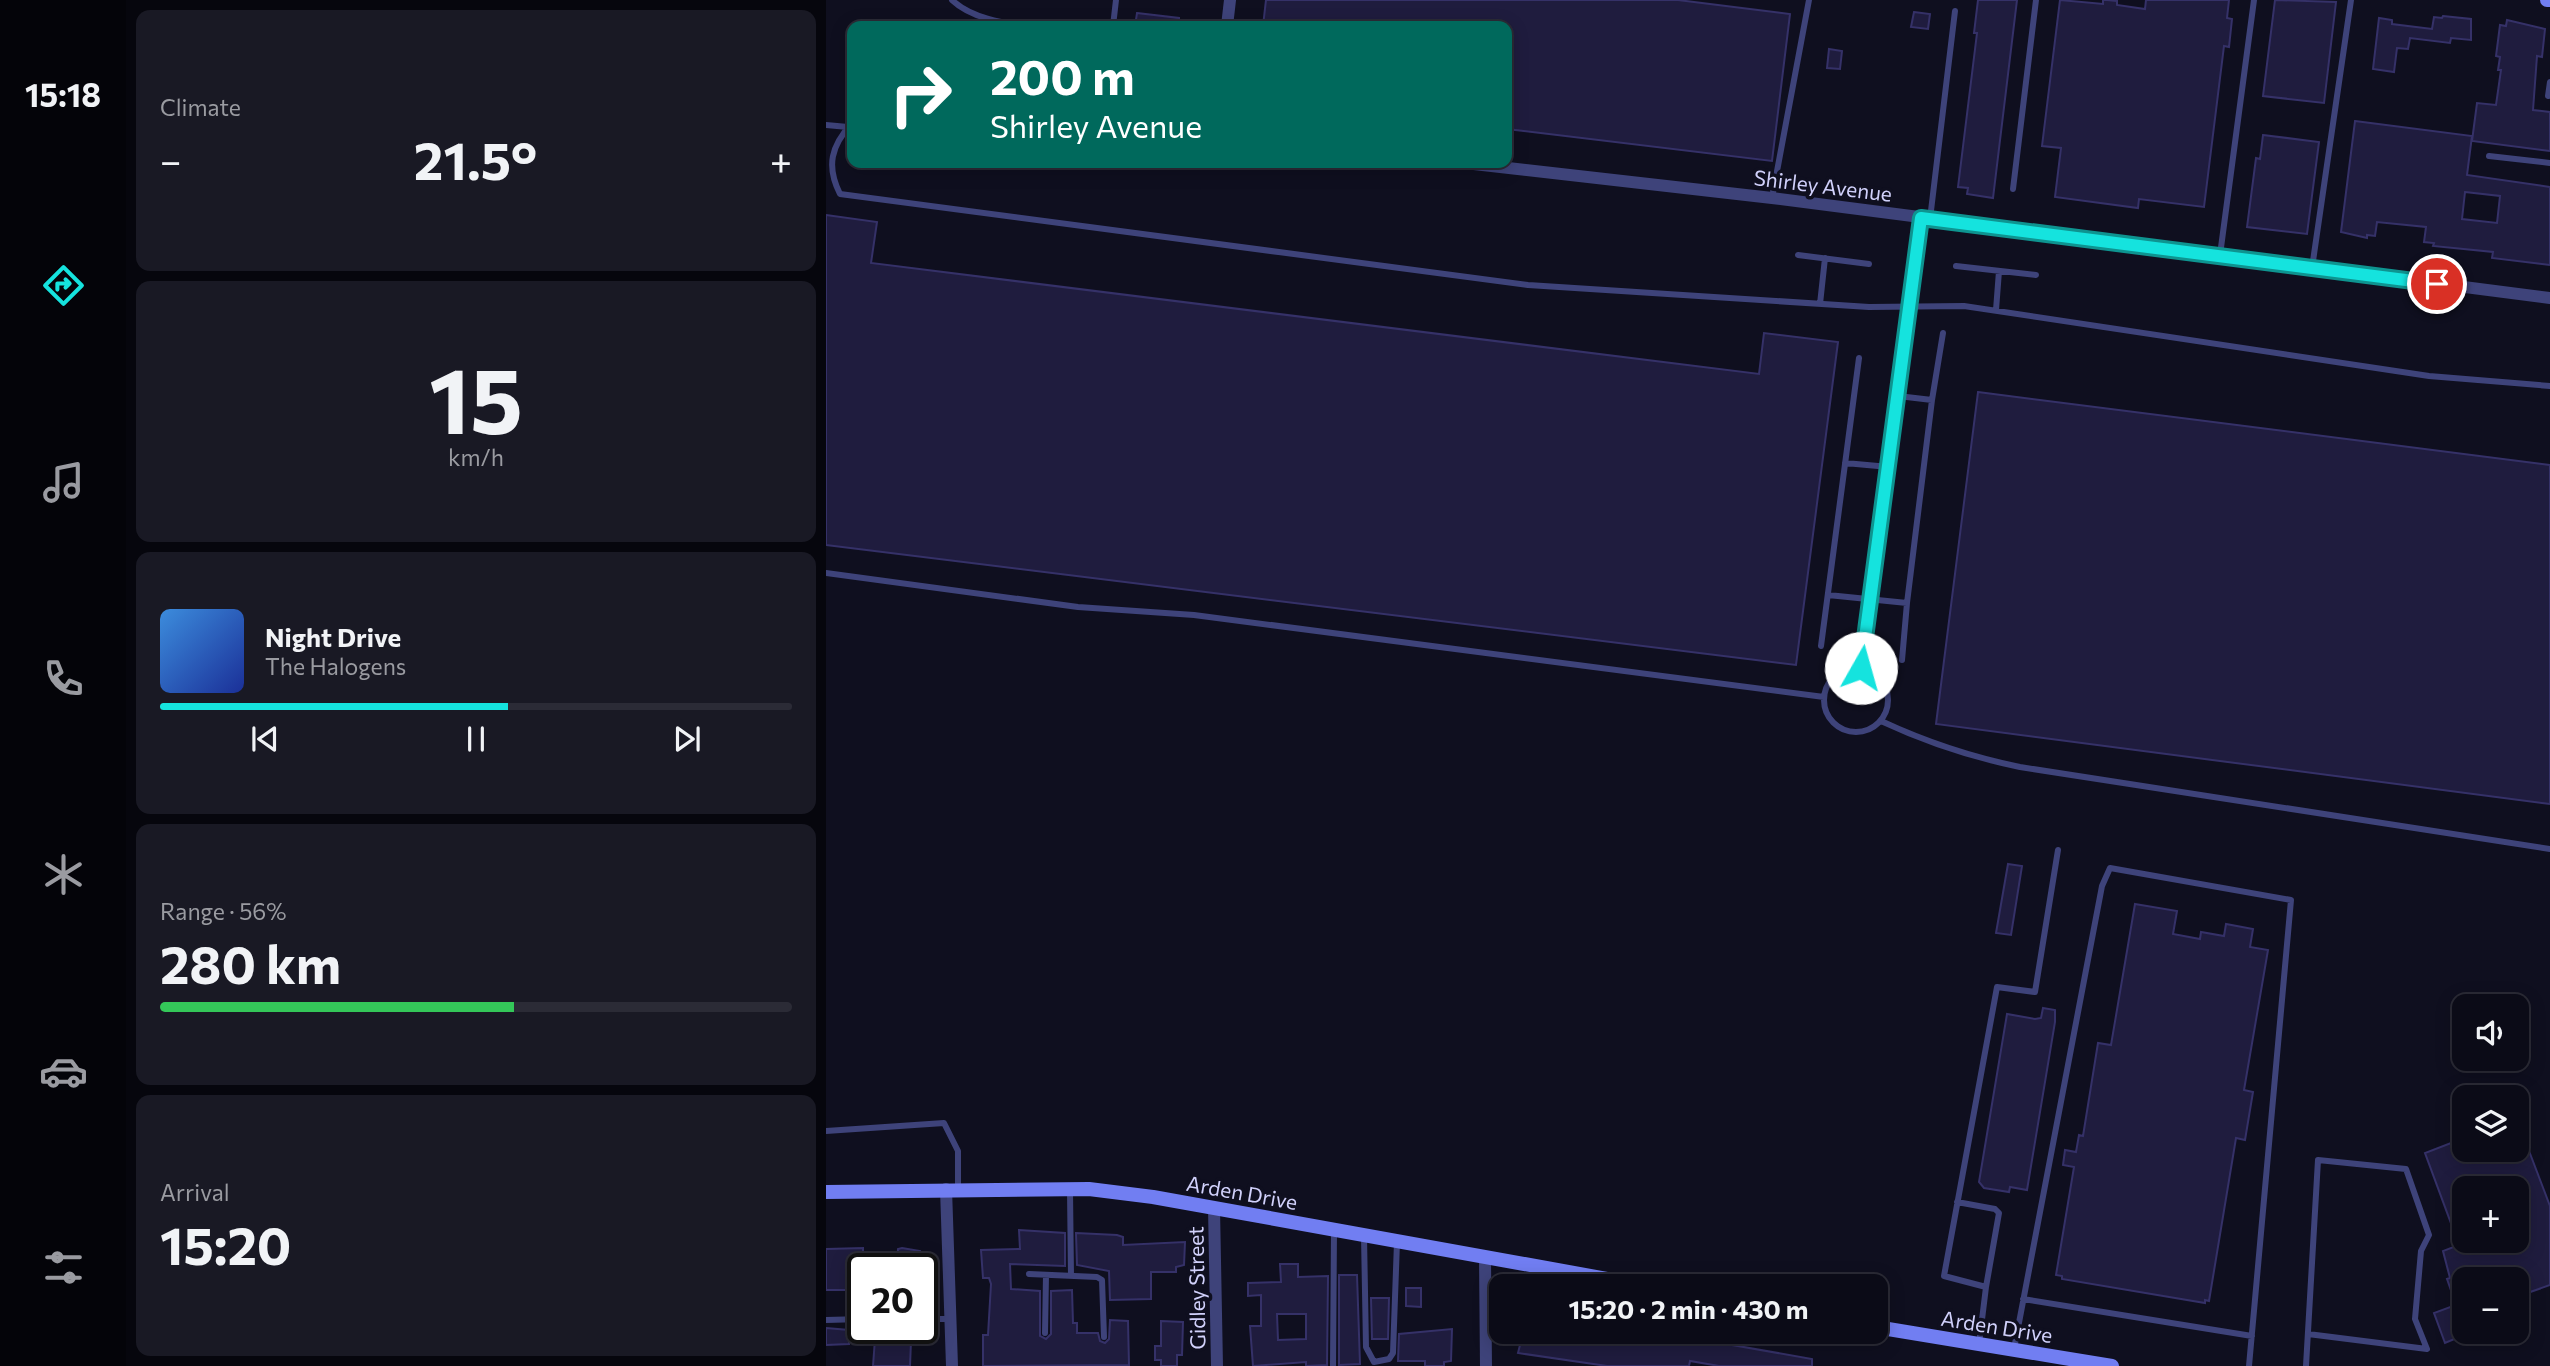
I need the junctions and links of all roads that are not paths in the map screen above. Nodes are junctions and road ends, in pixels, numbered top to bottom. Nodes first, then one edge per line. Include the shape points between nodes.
1 (952, 0) edge
2 (1116, 0) edge
3 (1230, 0) edge
4 (1809, 0) edge
5 (2036, 0) edge
6 (2254, 0) edge
7 (2351, 0) edge
8 (1955, 11) dead end
9 (999, 21) edge
10 (1114, 21) edge
11 (1228, 21) edge
12 (2550, 82) edge
13 (2548, 96) dead end
14 (826, 125) edge
15 (847, 125) edge
16 (847, 129) edge
17 (2489, 156) dead end
18 (2550, 163) edge
19 (1509, 168) edge
20 (828, 185) edge
21 (2013, 190) dead end
22 (1772, 198) junction
23 (1926, 218) junction
24 (1798, 255) dead end
25 (2220, 256) junction
26 (1825, 258) junction
27 (1869, 264) dead end
28 (1956, 266) dead end
29 (2312, 268) junction
30 (1999, 271) junction
31 (2036, 275) dead end
32 (2550, 298) edge
33 (1820, 304) junction
34 (1910, 308) junction
35 (1996, 310) junction
36 (1943, 333) dead end
37 (1859, 358) dead end
38 (2550, 386) edge
39 (1898, 396) junction
40 (1933, 400) junction
41 (1845, 463) junction
42 (1889, 467) junction
43 (826, 573) edge
44 (1828, 594) junction
45 (1871, 598) junction
46 (1907, 603) junction
47 (1821, 646) dead end
48 (1902, 660) dead end
49 (1861, 668) junction
50 (1824, 697) junction
51 (1881, 722) junction
52 (2550, 849) edge
53 (2058, 850) dead end
54 (826, 1131) edge
55 (952, 1189) junction
56 (1070, 1189) junction
57 (826, 1192) edge
58 (1957, 1202) junction
59 (1214, 1208) junction
60 (1335, 1230) junction
61 (1364, 1236) junction
62 (1397, 1242) junction
63 (1485, 1258) junction
64 (1029, 1274) dead end
65 (1577, 1274) edge
66 (1046, 1275) junction
67 (1071, 1276) junction
68 (1986, 1287) junction
69 (2023, 1299) junction
70 (938, 1318) edge
71 (951, 1318) junction
72 (847, 1319) edge
73 (826, 1320) edge
74 (1888, 1329) edge
75 (1045, 1333) dead end
76 (2308, 1334) junction
77 (2252, 1336) junction
78 (1104, 1337) dead end
79 (1979, 1344) junction
80 (2014, 1350) junction
81 (952, 1366) edge
82 (1217, 1366) edge
83 (1332, 1366) edge
84 (1486, 1366) edge
85 (2112, 1366) edge
86 (2249, 1366) edge
87 (2305, 1366) edge

1 - 9 lane via 962,9
2 - 10 lane
3 - 11 street
4 - 22 lane
5 - 21 lane
6 - 25 lane
7 - 29 lane
8 - 23 lane
12 - 13 lane
14 - 15 lane
16 - 20 lane via 831,148
17 - 18 lane
19 - 22 street, Shirley Avenue
20 - 33 lane via 839,194 1528,285
22 - 23 street, Shirley Avenue
23 - 25 street, Shirley Avenue
23 - 34 lane
24 - 26 lane
25 - 29 street, Shirley Avenue
26 - 27 lane
26 - 33 lane
28 - 30 lane
29 - 32 street, Shirley Avenue
30 - 31 lane
30 - 35 lane
33 - 34 lane
34 - 35 lane
34 - 39 lane
35 - 38 lane via 2429,376
36 - 40 lane
37 - 41 lane
39 - 40 lane
39 - 42 lane
40 - 46 lane
41 - 42 lane
41 - 44 lane
42 - 45 lane
43 - 50 lane via 1078,607 1194,615
44 - 45 lane
44 - 47 lane
45 - 46 lane
45 - 49 lane
46 - 48 lane
49 - 50 lane via 1836,674
49 - 51 lane via 1876,674 1888,691
50 - 51 lane via 1827,714 1842,729 1863,732
51 - 52 lane via 1973,757 2020,767
53 - 58 lane via 2035,992 1997,987
54 - 55 lane via 944,1123 958,1151
55 - 56 street, Arden Drive
55 - 57 street, Arden Drive
55 - 71 street
56 - 59 street, Arden Drive
56 - 67 lane
58 - 68 lane via 1944,1276
58 - 68 lane via 1999,1213
59 - 60 street, Arden Drive
59 - 82 street, Gidley Street
60 - 61 street, Arden Drive
60 - 83 lane
61 - 62 street, Arden Drive
61 - 62 lane via 1366,1347 1374,1362 1389,1359 1392,1353
62 - 63 street, Arden Drive
63 - 65 street, Arden Drive
63 - 84 street
64 - 66 lane
66 - 67 lane
66 - 75 lane
67 - 78 lane via 1102,1280
68 - 79 lane
69 - 77 lane
69 - 77 lane via 2102,886 2110,868 2291,900
69 - 80 lane
70 - 71 lane
71 - 81 street
72 - 73 lane
74 - 79 street, Arden Drive
76 - 76 lane via 2318,1160 2406,1170 2429,1235 2421,1251 2416,1319 2427,1349
76 - 87 lane
77 - 86 lane
79 - 80 street, Arden Drive
80 - 85 street, Arden Drive

